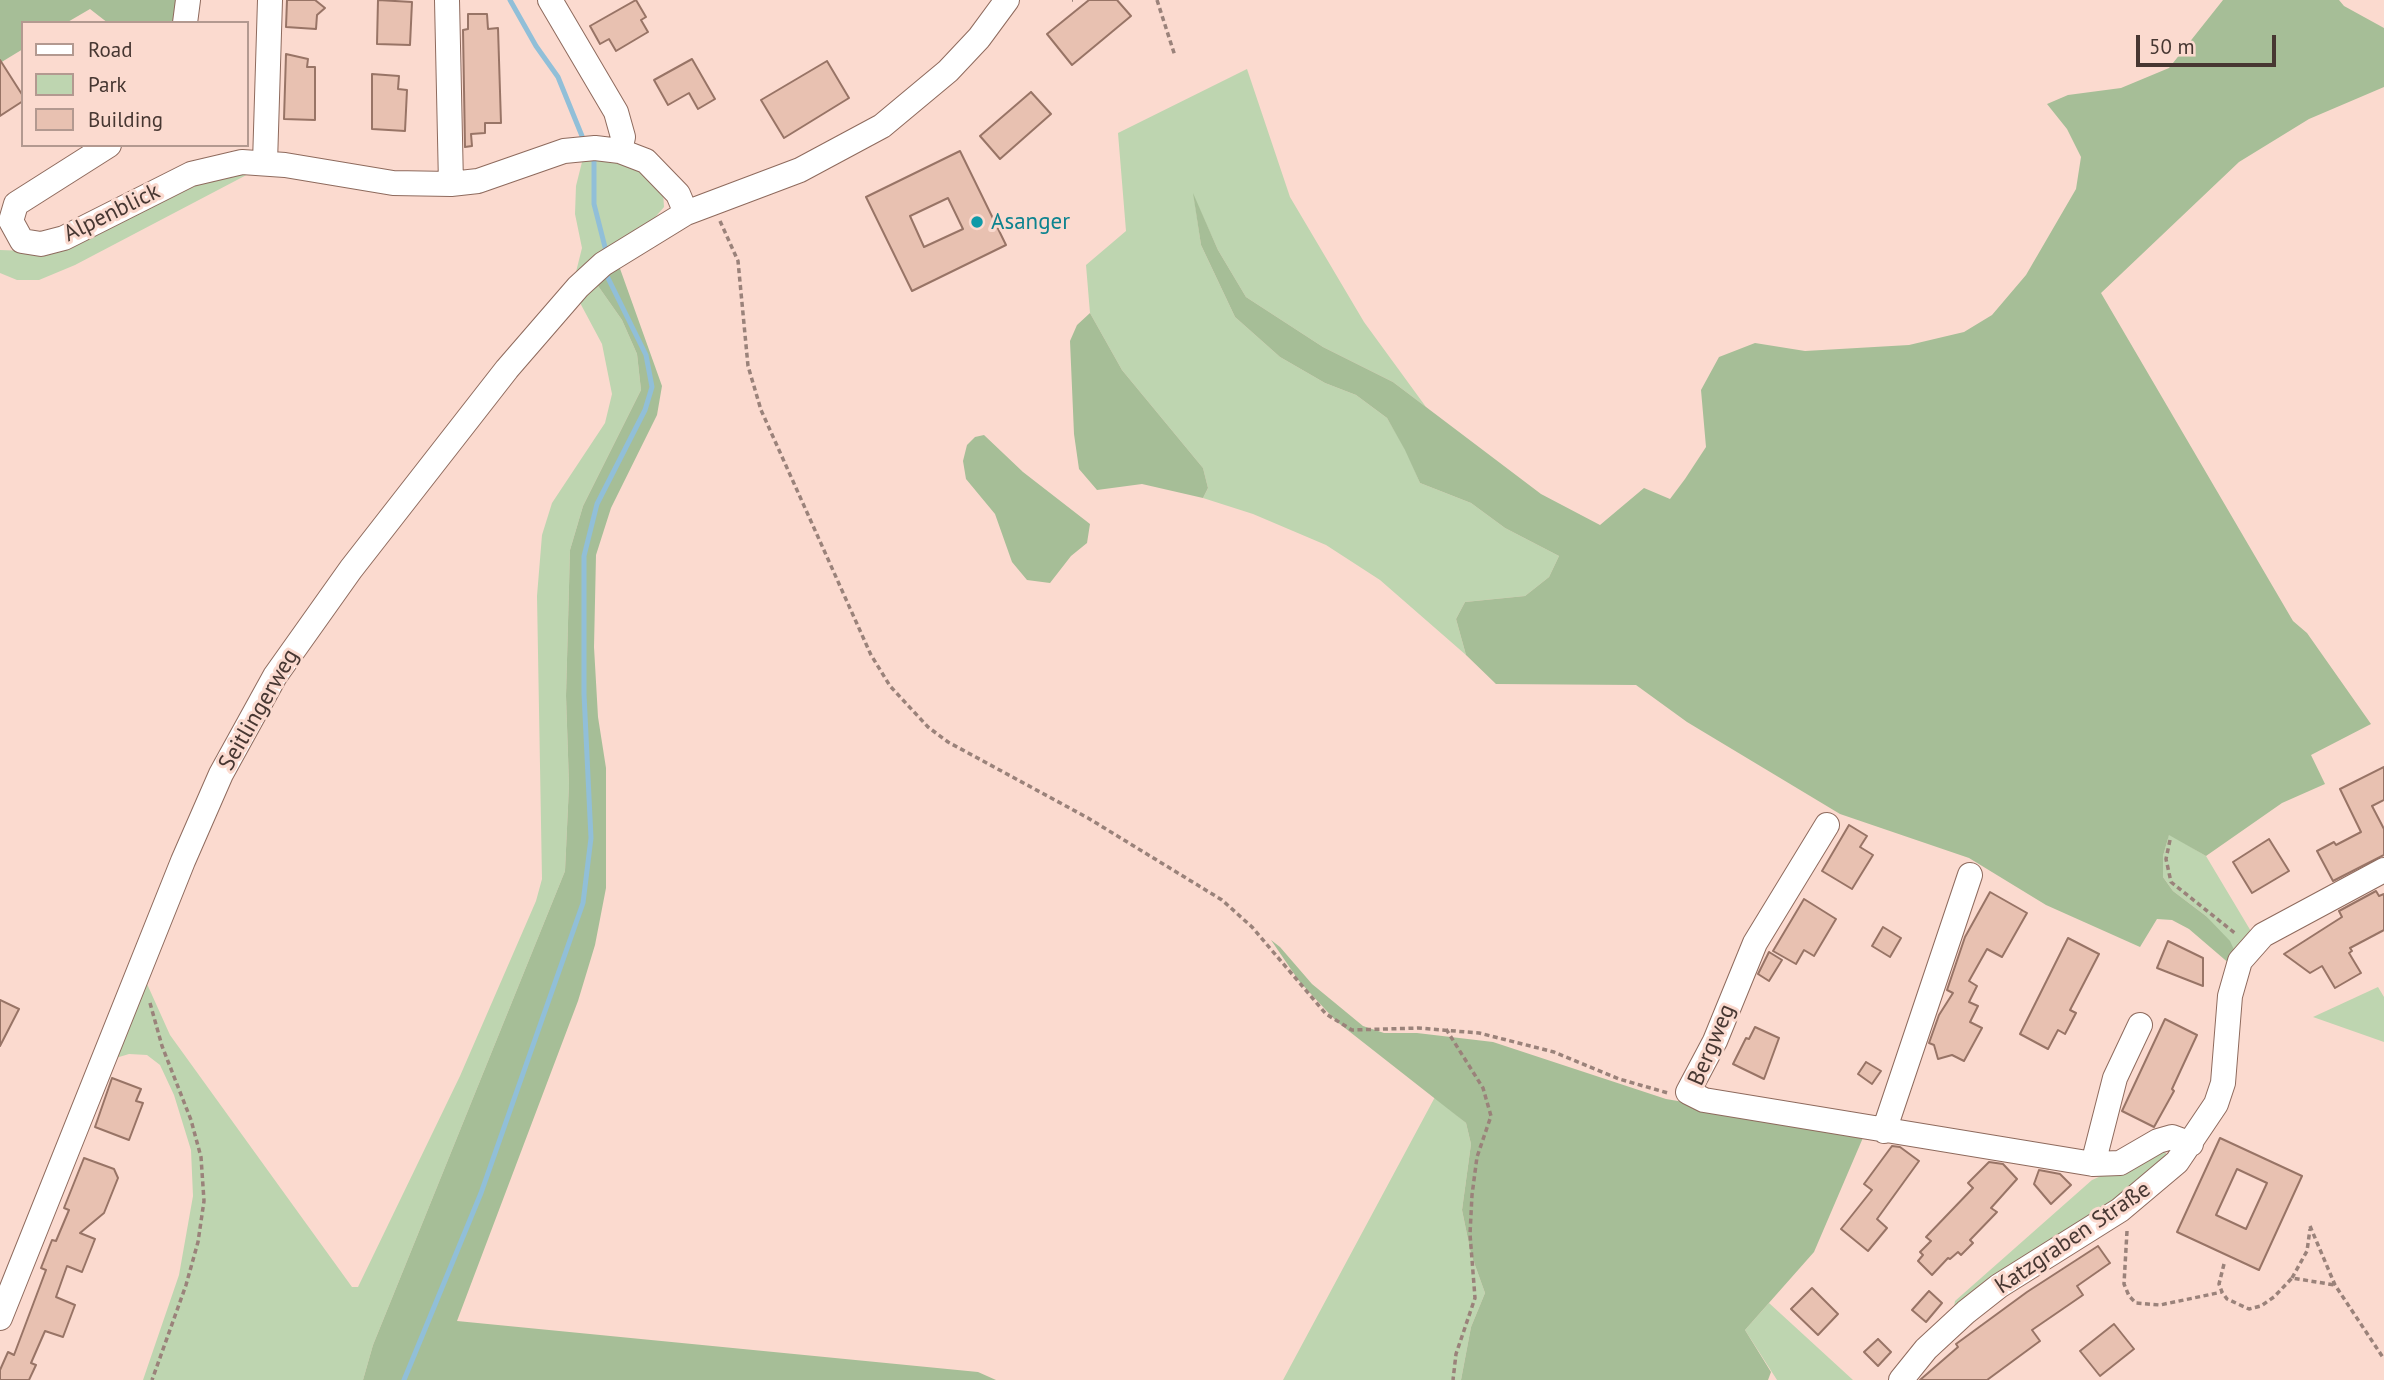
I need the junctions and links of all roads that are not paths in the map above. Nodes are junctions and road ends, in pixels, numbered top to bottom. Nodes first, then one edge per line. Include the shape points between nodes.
1 (188, 0) edge
2 (270, 0) edge
3 (447, 0) edge
4 (550, 0) edge
5 (1007, 0) edge
6 (185, 21) edge
7 (106, 147) edge
8 (620, 151) junction
9 (265, 163) junction
10 (451, 184) junction
11 (685, 213) junction
12 (7, 236) edge
13 (1826, 825) dead end
14 (2384, 870) edge
15 (1970, 875) dead end
16 (2140, 1025) dead end
17 (1884, 1131) junction
18 (2191, 1144) junction
19 (2093, 1164) junction
20 (0, 1318) edge
21 (1901, 1380) edge

1 - 6 street
2 - 9 street
3 - 10 street
4 - 8 street via 616,112 623,136
5 - 11 street, Seitlingerweg via 948,71 882,126 800,170
7 - 12 street, Alpenblick via 16,204
8 - 10 street, Alpenblick via 564,151 478,181
8 - 11 street, Alpenblick via 646,161 664,177 678,194
9 - 10 street, Alpenblick via 393,183
9 - 12 street, Alpenblick via 191,174 64,238 41,244
11 - 20 street, Seitlingerweg via 603,264 550,317 302,635 221,774
13 - 17 street, Bergweg via 1755,943 1715,1041 1688,1092 1704,1100
14 - 18 street, Katzgraben Straße via 2282,923 2249,947 2234,976 2223,1083 2216,1104
15 - 17 street
16 - 19 street via 2115,1078
17 - 19 street, Bergweg
18 - 19 street, Bergweg via 2172,1137 2120,1163
18 - 21 street, Katzgraben Straße via 2159,1180 2120,1210 1966,1312

